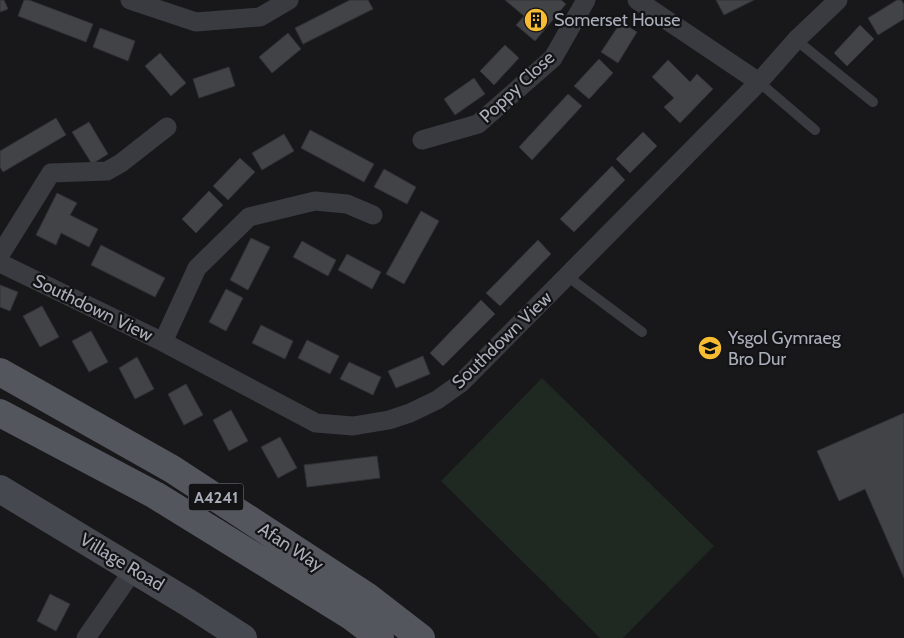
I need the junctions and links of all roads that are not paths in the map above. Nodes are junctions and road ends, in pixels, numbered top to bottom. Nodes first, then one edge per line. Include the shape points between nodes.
1 (130, 0) edge
2 (290, 0) edge
3 (586, 0) edge
4 (637, 0) edge
5 (838, 0) edge
6 (796, 40) junction
7 (759, 82) junction
8 (873, 102) dead end
9 (167, 128) dead end
10 (815, 130) dead end
11 (422, 140) dead end
12 (372, 215) dead end
13 (0, 255) edge
14 (0, 263) edge
15 (567, 276) junction
16 (642, 332) dead end
17 (163, 342) junction
18 (0, 372) edge
19 (0, 413) edge
20 (0, 489) edge
21 (134, 570) junction
22 (86, 638) edge
23 (243, 638) edge
24 (380, 638) edge
25 (422, 638) edge

1 - 2 street via 196,22 260,17
3 - 11 street, Poppy Close via 553,58 478,124
4 - 7 street
5 - 6 street, Southdown View
6 - 7 street, Southdown View
6 - 8 lane
7 - 10 lane
7 - 15 street, Southdown View
9 - 13 street via 107,171 51,173
12 - 17 street via 347,204 315,201 249,217 197,268
14 - 17 street, Southdown View
15 - 16 lane
15 - 17 street, Southdown View via 461,383 437,400 389,420 353,426 316,423
18 - 25 main road, Afan Way / A4241 via 172,469 368,597
19 - 24 main road, Afan Way / A4241 via 155,495 351,616
20 - 21 street, Village Road
21 - 22 street
21 - 23 street, Village Road

